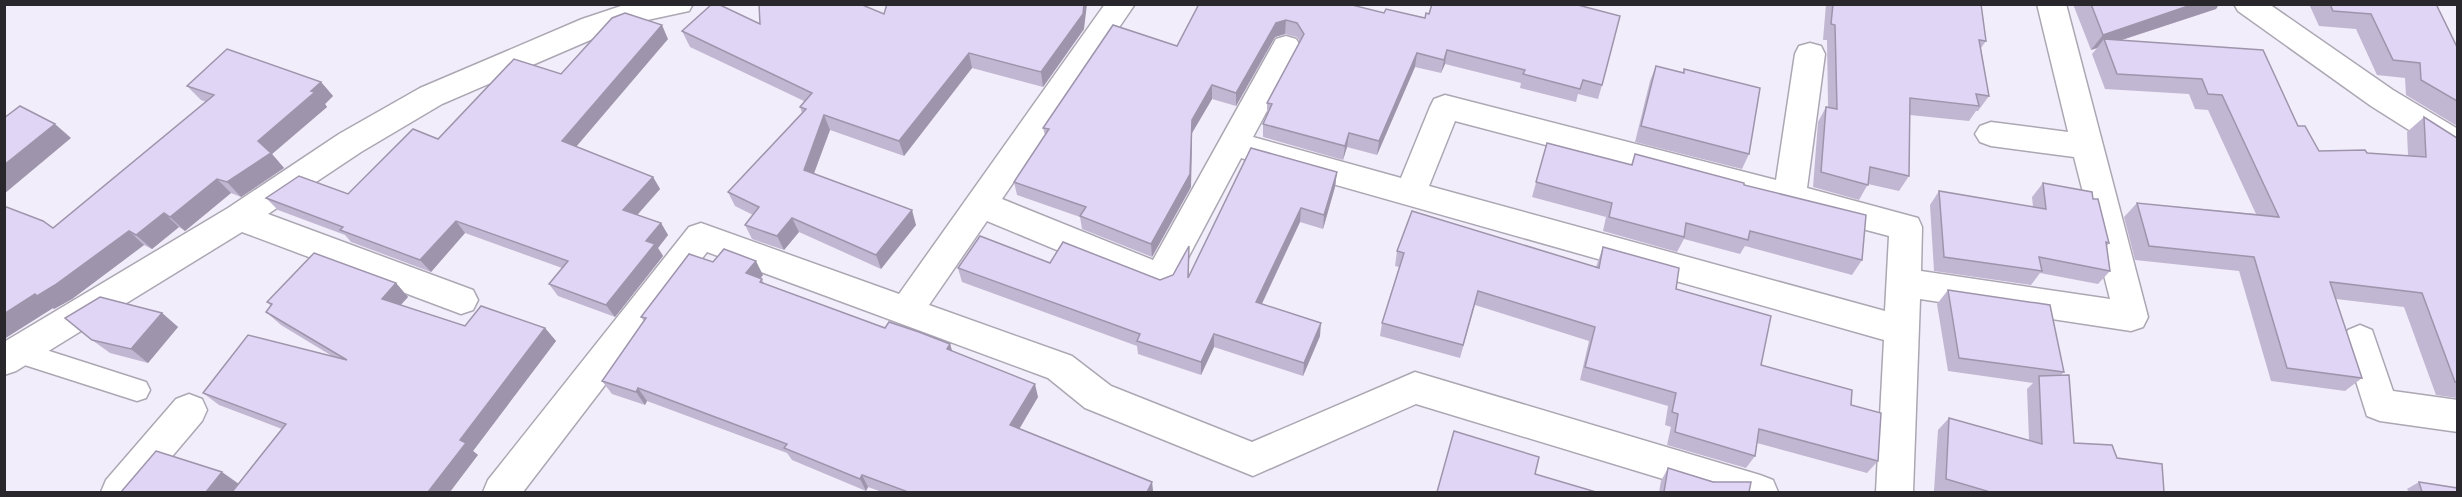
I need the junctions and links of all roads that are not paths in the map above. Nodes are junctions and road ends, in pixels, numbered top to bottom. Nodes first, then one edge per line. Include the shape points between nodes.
1 (679, 4) edge
2 (1121, 4) edge
3 (2051, 4) edge
4 (2248, 4) edge
5 (1286, 47) dead end
6 (1810, 54) dead end
7 (1991, 134) dead end
8 (1234, 144) junction
9 (2457, 145) edge
10 (2087, 147) junction
11 (1410, 194) junction
12 (1790, 196) junction
13 (980, 204) junction
14 (239, 217) junction
15 (1903, 282) junction
16 (461, 300) dead end
17 (906, 311) junction
18 (1901, 330) junction
19 (2360, 340) dead end
20 (11, 356) edge
21 (137, 390) dead end
22 (189, 410) dead end
23 (2457, 416) edge
24 (509, 490) edge
25 (119, 492) edge
26 (1760, 492) edge
27 (1894, 492) edge

1 - 14 street via 634,12 431,96 350,143
2 - 13 street
3 - 10 street
4 - 9 street
5 - 8 street
6 - 12 street
7 - 10 street
8 - 11 street
8 - 13 street via 1160,278
10 - 15 street via 2131,317
11 - 12 street via 1445,107
11 - 18 street
12 - 15 street via 1906,227
13 - 17 street
14 - 16 street
14 - 20 street
15 - 18 street
17 - 24 street via 701,236
17 - 26 street via 1060,367 1098,397 1253,459 1415,388
18 - 27 street
19 - 23 street via 2380,405
20 - 21 lane
22 - 25 street

